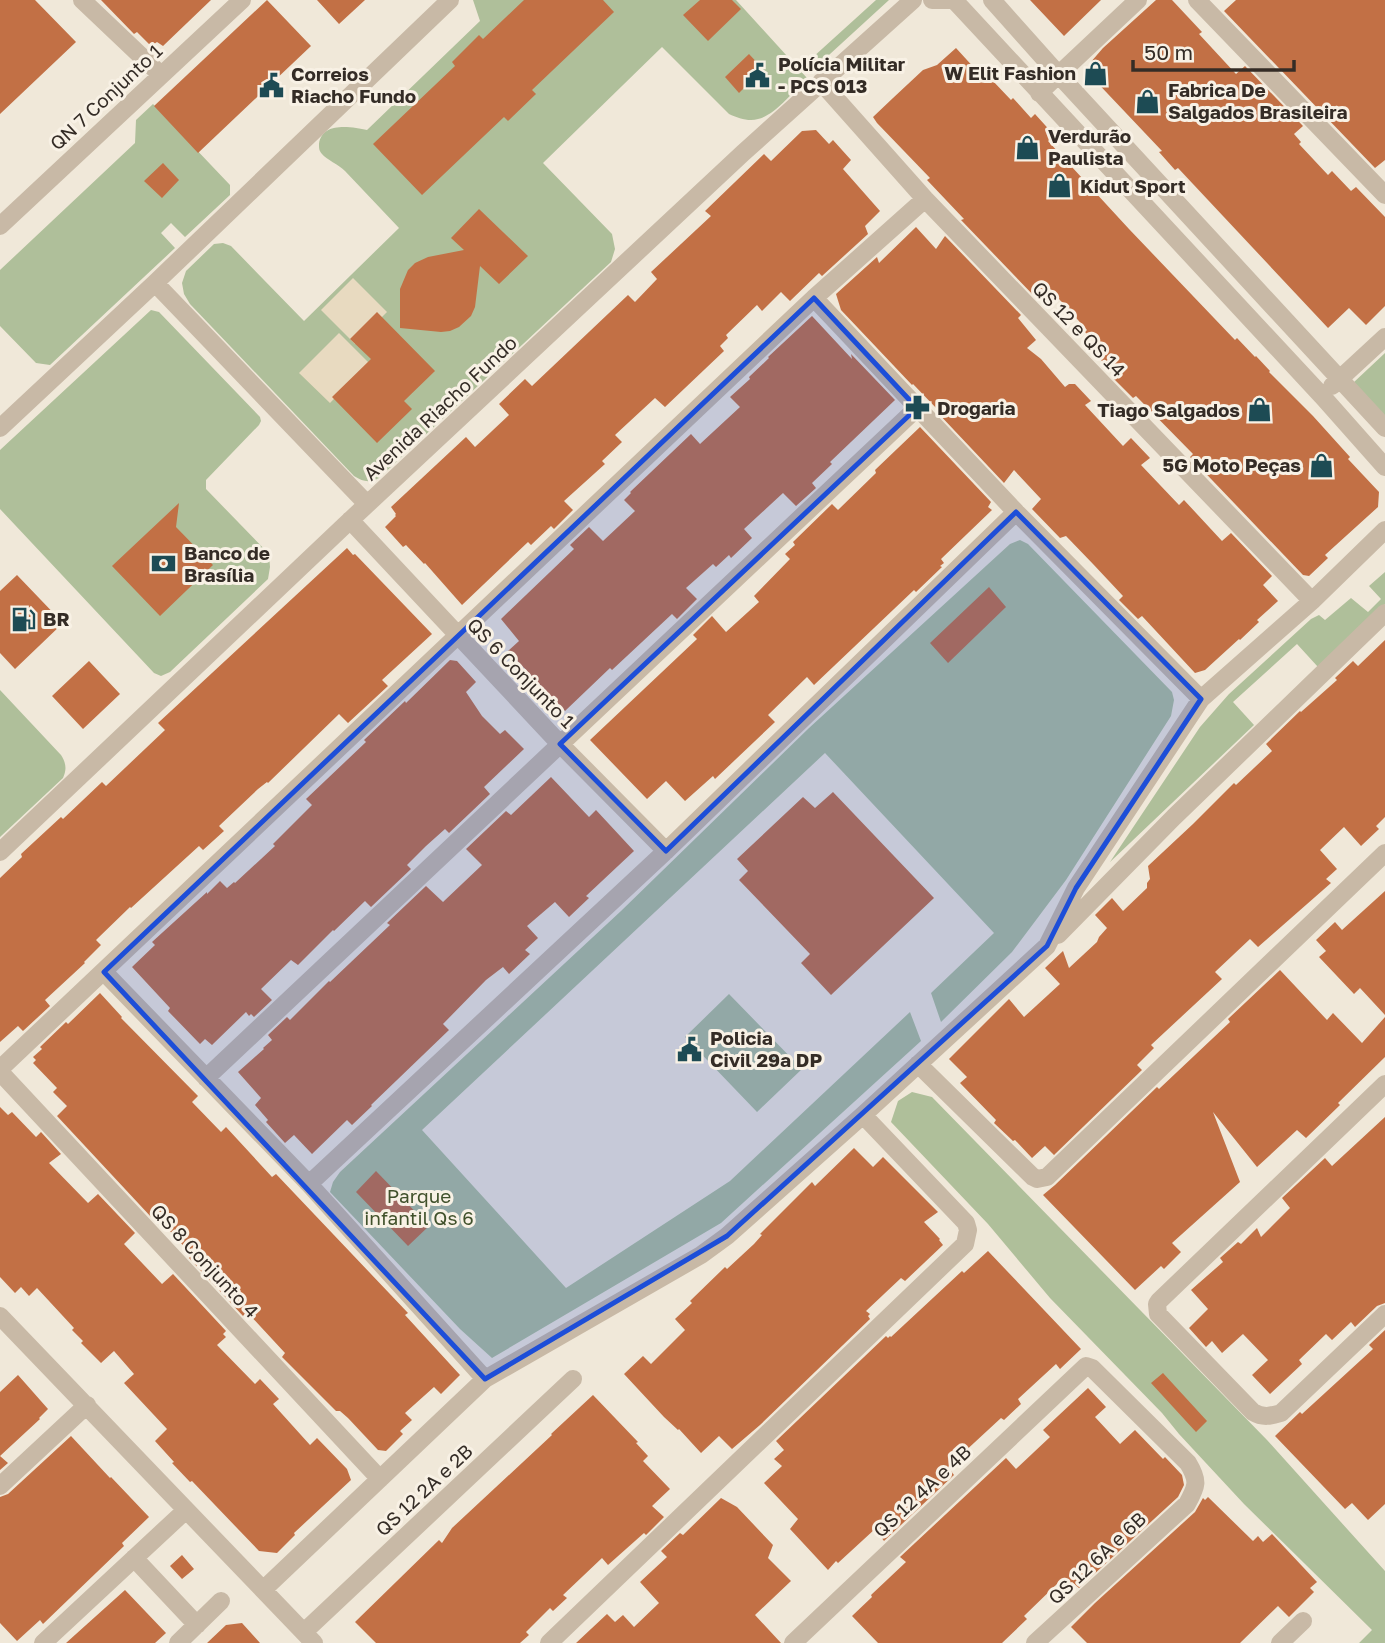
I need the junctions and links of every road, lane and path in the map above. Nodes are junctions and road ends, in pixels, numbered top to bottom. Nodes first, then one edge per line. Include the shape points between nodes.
1 (82, 0) edge
2 (242, 0) edge
3 (450, 0) edge
4 (914, 0) edge
5 (933, 0) edge
6 (951, 0) edge
7 (992, 0) edge
8 (1138, 0) edge
9 (1197, 0) edge
10 (1058, 74) junction
11 (161, 75) junction
12 (821, 82) junction
13 (1039, 93) junction
14 (1385, 195) edge
15 (925, 198) junction
16 (0, 226) edge
17 (155, 283) junction
18 (814, 298) junction
19 (1385, 337) edge
20 (1340, 378) junction
21 (1322, 396) junction
22 (917, 408) junction
23 (0, 428) edge
24 (1385, 428) edge
25 (1385, 467) edge
26 (367, 504) junction
27 (1016, 512) junction
28 (350, 520) junction
29 (1385, 530) edge
30 (1312, 601) junction
31 (1385, 613) edge
32 (457, 636) junction
33 (1202, 699) junction
34 (560, 744) junction
35 (666, 851) junction
36 (0, 852) edge
37 (1385, 853) edge
38 (1047, 946) junction
39 (104, 972) junction
40 (918, 1064) junction
41 (0, 1070) edge
42 (206, 1078) junction
43 (1385, 1084) edge
44 (863, 1115) junction
45 (309, 1184) junction
46 (1385, 1314) edge
47 (0, 1316) edge
48 (485, 1379) junction
49 (573, 1379) dead end
50 (86, 1405) junction
51 (380, 1479) junction
52 (0, 1486) edge
53 (1187, 1504) joint
54 (186, 1510) junction
55 (134, 1558) junction
56 (264, 1589) junction
57 (221, 1601) dead end
58 (1303, 1620) dead end
59 (197, 1625) junction
60 (309, 1638) edge
61 (43, 1643) edge
62 (178, 1643) edge
63 (549, 1643) edge
64 (793, 1643) edge
65 (1035, 1643) edge
66 (1280, 1643) edge

1 - 11 street
2 - 11 street, QN 7 Conjunto 1
3 - 17 street
4 - 12 street, Avenida Riacho Fundo
5 - 6 street
6 - 13 street
7 - 10 street
8 - 10 street
9 - 14 street
10 - 13 street
10 - 20 street
11 - 16 street, QN 7 Conjunto 1
12 - 15 street, QS 12 e QS 14
12 - 26 street, Avenida Riacho Fundo
13 - 21 street
15 - 18 street
15 - 30 street, QS 12 e QS 14
17 - 23 street
17 - 26 street
18 - 22 street
18 - 32 street
19 - 20 street
20 - 21 street
20 - 24 street
21 - 25 street
22 - 27 street
22 - 34 street
26 - 28 street, Avenida Riacho Fundo
27 - 33 street
27 - 35 street
28 - 32 street, QS 6 Conjunto 1
28 - 36 street, Avenida Riacho Fundo
29 - 30 street
30 - 33 street
31 - 38 street
32 - 34 street, QS 6 Conjunto 1
32 - 39 street
33 - 38 street via 1076,888
34 - 35 street, QS 6 Conjunto 1
34 - 42 street
35 - 45 street
37 - 40 street via 1047,1177 1033,1177
38 - 40 street
39 - 41 street
39 - 42 street
40 - 44 street
41 - 51 street, QS 8 Conjunto 4
42 - 45 street
43 - 46 street via 1157,1304 1158,1314 1253,1412 1266,1416 1281,1413
44 - 48 street via 701,1255
44 - 63 street via 966,1223 965,1244
45 - 48 street
47 - 50 street
48 - 51 street
49 - 60 street, QS 12 2A e 2B
50 - 52 street
50 - 54 street
51 - 56 street
53 - 64 street, QS 12 4A e 4B via 1195,1488 1195,1474 1188,1463 1086,1366
53 - 65 street, QS 12 6A e 6B
54 - 55 street
54 - 56 street
55 - 59 street
55 - 61 street
56 - 60 street
57 - 59 street
58 - 66 street
59 - 62 street

